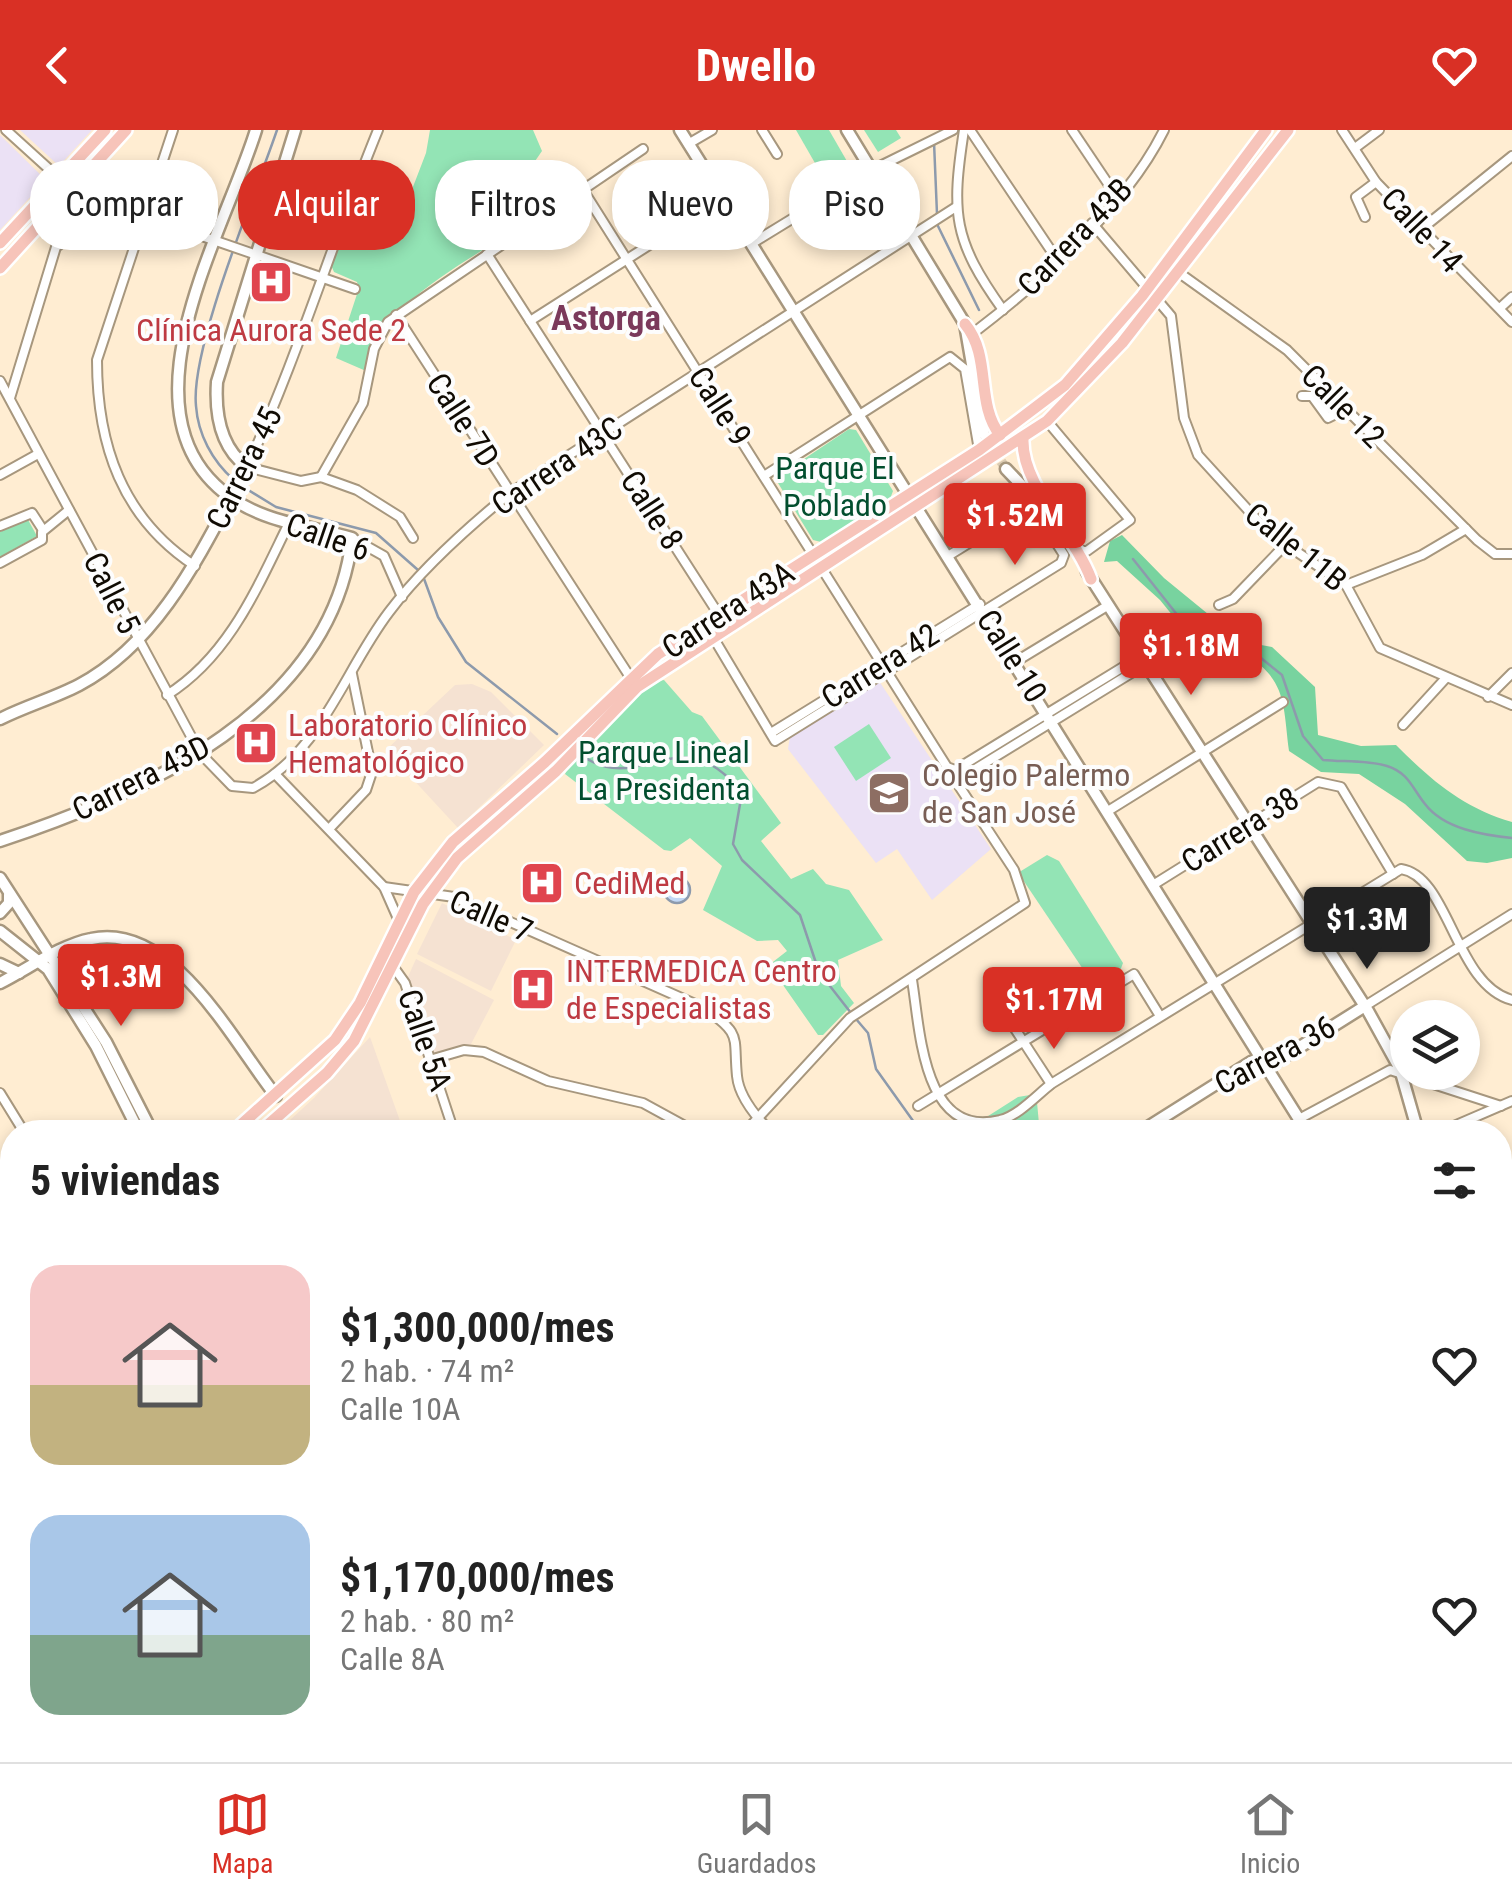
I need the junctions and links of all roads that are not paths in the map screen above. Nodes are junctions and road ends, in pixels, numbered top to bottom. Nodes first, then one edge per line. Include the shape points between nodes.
1 (6, 130) edge
2 (105, 130) edge
3 (126, 130) edge
4 (173, 130) edge
5 (256, 130) edge
6 (296, 130) edge
7 (378, 130) edge
8 (680, 130) edge
9 (712, 130) edge
10 (762, 130) edge
11 (847, 130) edge
12 (967, 130) edge
13 (1072, 130) edge
14 (1164, 130) edge
15 (1266, 130) edge
16 (1288, 130) edge
17 (1342, 130) edge
18 (1379, 130) edge
19 (949, 132) edge
20 (688, 144) junction
21 (1355, 148) junction
22 (644, 149) dead end
23 (777, 154) dead end
24 (1512, 156) edge
25 (40, 160) edge
26 (77, 160) edge
27 (99, 160) edge
28 (164, 160) edge
29 (698, 160) edge
30 (864, 160) edge
31 (893, 160) edge
32 (1376, 182) junction
33 (592, 184) edge
34 (1345, 190) dead end
35 (1359, 192) junction
36 (1117, 197) junction
37 (592, 205) edge
38 (956, 207) junction
39 (30, 210) edge
40 (942, 217) junction
41 (1366, 217) dead end
42 (1092, 223) junction
43 (958, 226) junction
44 (1424, 227) junction
45 (920, 231) edge
46 (30, 235) edge
47 (0, 243) edge
48 (218, 243) edge
49 (222, 244) junction
50 (59, 250) edge
51 (135, 250) edge
52 (493, 250) edge
53 (642, 250) edge
54 (756, 250) edge
55 (891, 250) edge
56 (919, 250) edge
57 (487, 254) junction
58 (255, 255) junction
59 (626, 260) junction
60 (1058, 262) junction
61 (0, 268) edge
62 (1178, 272) junction
63 (320, 278) junction
64 (1148, 288) junction
65 (354, 289) dead end
66 (1512, 297) edge
67 (1157, 299) junction
68 (1500, 308) junction
69 (1004, 310) junction
70 (794, 314) junction
71 (396, 315) junction
72 (530, 321) junction
73 (1512, 322) edge
74 (968, 329) junction
75 (698, 372) junction
76 (0, 381) edge
77 (1302, 396) dead end
78 (10, 398) junction
79 (1344, 410) junction
80 (858, 416) junction
81 (1047, 420) junction
82 (602, 434) junction
83 (984, 434) tunnel mouth
84 (1000, 435) junction
85 (1022, 440) junction
86 (979, 450) junction
87 (38, 454) junction
88 (1006, 469) tunnel mouth
89 (246, 470) junction
90 (0, 475) edge
91 (764, 476) junction
92 (321, 477) junction
93 (510, 493) junction
94 (234, 494) junction
95 (908, 494) junction
96 (917, 507) junction
97 (68, 510) junction
98 (288, 524) junction
99 (0, 526) edge
100 (1466, 529) junction
101 (44, 530) junction
102 (352, 538) junction
103 (413, 538) dead end
104 (1286, 544) junction
105 (1081, 551) junction
106 (812, 554) junction
107 (1512, 554) edge
108 (948, 556) junction
109 (0, 563) edge
110 (195, 566) junction
111 (821, 570) junction
112 (1092, 580) junction
113 (1346, 585) junction
114 (402, 597) junction
115 (1220, 605) dead end
116 (1108, 606) junction
117 (984, 607) junction
118 (719, 614) junction
119 (713, 637) junction
120 (135, 638) junction
121 (1143, 660) junction
122 (1015, 662) junction
123 (883, 668) junction
124 (1512, 673) edge
125 (352, 674) junction
126 (630, 676) junction
127 (1445, 678) junction
128 (167, 695) junction
129 (1488, 698) junction
130 (1282, 702) dead end
131 (1512, 705) edge
132 (1050, 717) junction
133 (0, 718) edge
134 (1403, 725) dead end
135 (200, 753) junction
136 (1202, 754) junction
137 (275, 774) junction
138 (955, 775) junction
139 (242, 790) joint
140 (1108, 812) junction
141 (1248, 826) junction
142 (329, 829) junction
143 (0, 841) edge
144 (1393, 874) junction
145 (0, 878) edge
146 (1153, 885) junction
147 (384, 887) junction
148 (7, 890) junction
149 (414, 892) junction
150 (430, 892) junction
151 (0, 913) edge
152 (1512, 914) edge
153 (399, 921) junction
154 (1311, 925) junction
155 (0, 931) edge
156 (1460, 945) junction
157 (47, 960) junction
158 (387, 961) junction
159 (0, 964) edge
160 (20, 973) junction
161 (912, 980) junction
162 (0, 983) edge
163 (1214, 986) junction
164 (990, 989) dead end
165 (1512, 1000) edge
166 (1365, 1006) junction
167 (1160, 1016) junction
168 (1025, 1039) junction
169 (1390, 1052) edge
170 (433, 1059) junction
171 (1263, 1063) junction
172 (1390, 1073) edge
173 (1051, 1084) junction
174 (1406, 1090) edge
175 (1457, 1090) edge
176 (276, 1096) junction
177 (939, 1096) junction
178 (1512, 1101) edge
179 (918, 1106) dead end
180 (1502, 1106) junction
181 (758, 1119) joint
182 (1298, 1119) joint
183 (133, 1120) edge
184 (146, 1120) edge
185 (248, 1120) edge
186 (274, 1120) edge
187 (451, 1120) edge
188 (674, 1120) edge
189 (1159, 1120) edge
190 (1415, 1120) edge
191 (1471, 1120) edge

1 - 25 street
2 - 26 main road
3 - 27 main road
4 - 28 street
5 - 49 street
6 - 58 street
7 - 63 street, Carrera 45
8 - 20 street, Calle 10
9 - 20 street
10 - 23 street
11 - 30 street
12 - 38 street
12 - 60 street
13 - 36 street
14 - 36 street, Carrera 43B
15 - 64 main road, Carrera 43A
16 - 62 main road, Carrera 43A
17 - 21 street, Calle 14
18 - 21 street
19 - 31 street
20 - 29 street, Calle 10
21 - 32 street, Calle 14
22 - 33 street
24 - 44 street
32 - 35 street
32 - 44 street, Calle 14
34 - 35 street
35 - 41 street
36 - 42 street, Carrera 43B
37 - 59 street, Calle 9
38 - 40 street, Carrera 43C
38 - 43 street
39 - 47 main road
40 - 43 street
40 - 45 street, Carrera 43C
42 - 60 street, Carrera 43B
42 - 64 street, Calle 11B
43 - 69 street via 968,256
44 - 68 street, Calle 14 via 1448,260
46 - 61 main road
48 - 49 street
49 - 58 street
49 - 94 street via 185,328 176,379 187,449
50 - 78 street
51 - 110 street via 97,360 99,419 115,474 150,530
52 - 57 street
53 - 59 street
54 - 70 street, Calle 10
55 - 70 street, Carrera 43C
56 - 74 street
57 - 71 street
57 - 72 street, Calle 8
58 - 63 street
58 - 89 street via 217,382 222,432
59 - 72 street
59 - 75 street, Calle 9
60 - 69 street, Carrera 43B
62 - 67 main road, Carrera 43A
62 - 79 street, Calle 12 via 1287,350
63 - 65 street
63 - 89 street, Carrera 45 via 300,347
64 - 67 street, Calle 11B
64 - 84 main road, Carrera 43A via 1064,385
66 - 68 street
67 - 81 main road, Carrera 43A
67 - 104 street, Calle 11B via 1172,316 1189,440 1251,516
68 - 73 street, Calle 14
69 - 74 street, Carrera 43B
70 - 75 street, Carrera 43C
70 - 80 street, Calle 10
71 - 92 street via 374,349 363,404
71 - 93 street, Calle 7D
72 - 82 street, Calle 8
74 - 83 street
74 - 84 main road
75 - 82 street, Carrera 43C
75 - 91 street, Calle 9
76 - 78 street, Calle 5
77 - 79 street via 1312,396 1328,418
78 - 87 street, Calle 5
79 - 100 street, Calle 12
80 - 86 street via 942,361 958,359
80 - 91 street
80 - 95 street, Calle 10
81 - 85 main road, Carrera 43A
81 - 105 street via 1130,520
82 - 93 street, Carrera 43C
82 - 118 street, Calle 8
84 - 86 main road, Carrera 43A
85 - 96 main road, Carrera 43A
85 - 105 main road via 1029,477
86 - 95 main road, Carrera 43A
87 - 90 street
87 - 97 street, Calle 5
88 - 112 street via 1051,517
89 - 92 street, Calle 6 via 302,481
89 - 94 street, Carrera 45
91 - 106 street, Calle 9
92 - 103 street, Calle 6 via 391,510
93 - 114 street, Carrera 43C
93 - 126 street, Calle 7D
94 - 98 street, Calle 6
94 - 110 street, Carrera 45
95 - 96 street, Calle 10
95 - 106 main road, Carrera 43A
96 - 108 street, Calle 10
96 - 111 main road, Carrera 43A
97 - 101 street
97 - 120 street, Calle 5
98 - 102 street, Calle 6
98 - 128 street via 232,632 188,682
99 - 101 street via 32,512
100 - 107 street, Calle 12 via 1495,554
100 - 113 street
101 - 109 street via 42,540
102 - 114 street, Calle 6 via 384,556
102 - 135 street, Carrera 43D via 325,623 302,658 259,707
104 - 113 street, Calle 11B
104 - 115 street via 1234,599
105 - 112 main road
106 - 111 street, Calle 9
106 - 118 main road, Carrera 43A
108 - 117 street, Calle 10
108 - 117 street, Carrera 42 via 1030,507 1064,558
110 - 120 street, Carrera 45
111 - 119 main road, Carrera 43A
111 - 123 street, Calle 9
112 - 116 street
113 - 127 street, Calle 11B via 1380,648
114 - 125 street, Carrera 43C
116 - 121 street
116 - 122 street
117 - 122 street, Calle 10
117 - 123 street, Carrera 42
118 - 126 main road, Carrera 43A
119 - 123 street, Carrera 42 via 773,737
119 - 150 main road, Carrera 43A via 637,686 556,771 457,858
120 - 128 street, Calle 5
120 - 133 street, Carrera 45 via 78,685
121 - 132 street
121 - 136 street
122 - 132 street, Calle 10
123 - 138 street, Calle 9
124 - 129 street
125 - 137 street, Carrera 43C via 313,733
125 - 142 street via 372,761 366,790
126 - 149 main road, Carrera 43A via 546,762 453,842
127 - 129 street, Calle 11B
127 - 134 street
128 - 135 street, Calle 5
129 - 131 street, Calle 11B
130 - 136 street
132 - 138 street
132 - 140 street, Calle 10
135 - 139 street, Calle 5 via 220,778
135 - 143 street, Carrera 43D via 107,801
136 - 140 street
136 - 141 street
137 - 139 street, Carrera 43C
137 - 142 street
138 - 161 street, Calle 9 via 1014,870 1026,903
140 - 146 street, Calle 10
141 - 144 street, Carrera 38 via 1330,781 1341,787
141 - 146 street, Carrera 38
141 - 154 street
142 - 147 street
144 - 154 street
144 - 156 street via 1411,870 1420,876
145 - 148 street
146 - 163 street, Calle 10
147 - 149 street
147 - 153 street
148 - 151 street via 9,903
148 - 157 street
149 - 150 street, Calle 7
149 - 153 main road, Carrera 43A
150 - 158 main road, Carrera 43A
150 - 181 street, Calle 7 via 725,1022 736,1038 737,1077
152 - 156 street, Carrera 36
153 - 158 main road, Carrera 43A
154 - 163 street
154 - 166 street
155 - 157 street
156 - 165 street via 1484,983
156 - 166 street, Carrera 36
157 - 160 street
157 - 176 street via 90,939 138,941 174,966
157 - 183 street
157 - 184 street via 106,1042
158 - 170 street, Calle 5A via 402,974
158 - 176 main road, Carrera 43A via 342,1031
158 - 186 main road, Carrera 43A via 354,1042
159 - 160 street
160 - 162 street
161 - 177 street via 928,1074
161 - 181 street via 852,1017
163 - 167 street
163 - 171 street, Calle 10
164 - 168 street
166 - 169 street
166 - 171 street, Carrera 36 via 1276,1062
167 - 168 street via 1134,974
167 - 173 street
168 - 173 street
168 - 177 street
170 - 187 street, Calle 5A
170 - 188 street via 484,1052 548,1081 644,1103
171 - 182 street, Calle 10
171 - 189 street, Carrera 36 via 1251,1062
172 - 182 street
173 - 177 street via 1004,1120 968,1118
174 - 190 street
175 - 180 street
176 - 185 main road, Carrera 43A
177 - 179 street
178 - 180 street
180 - 191 street

